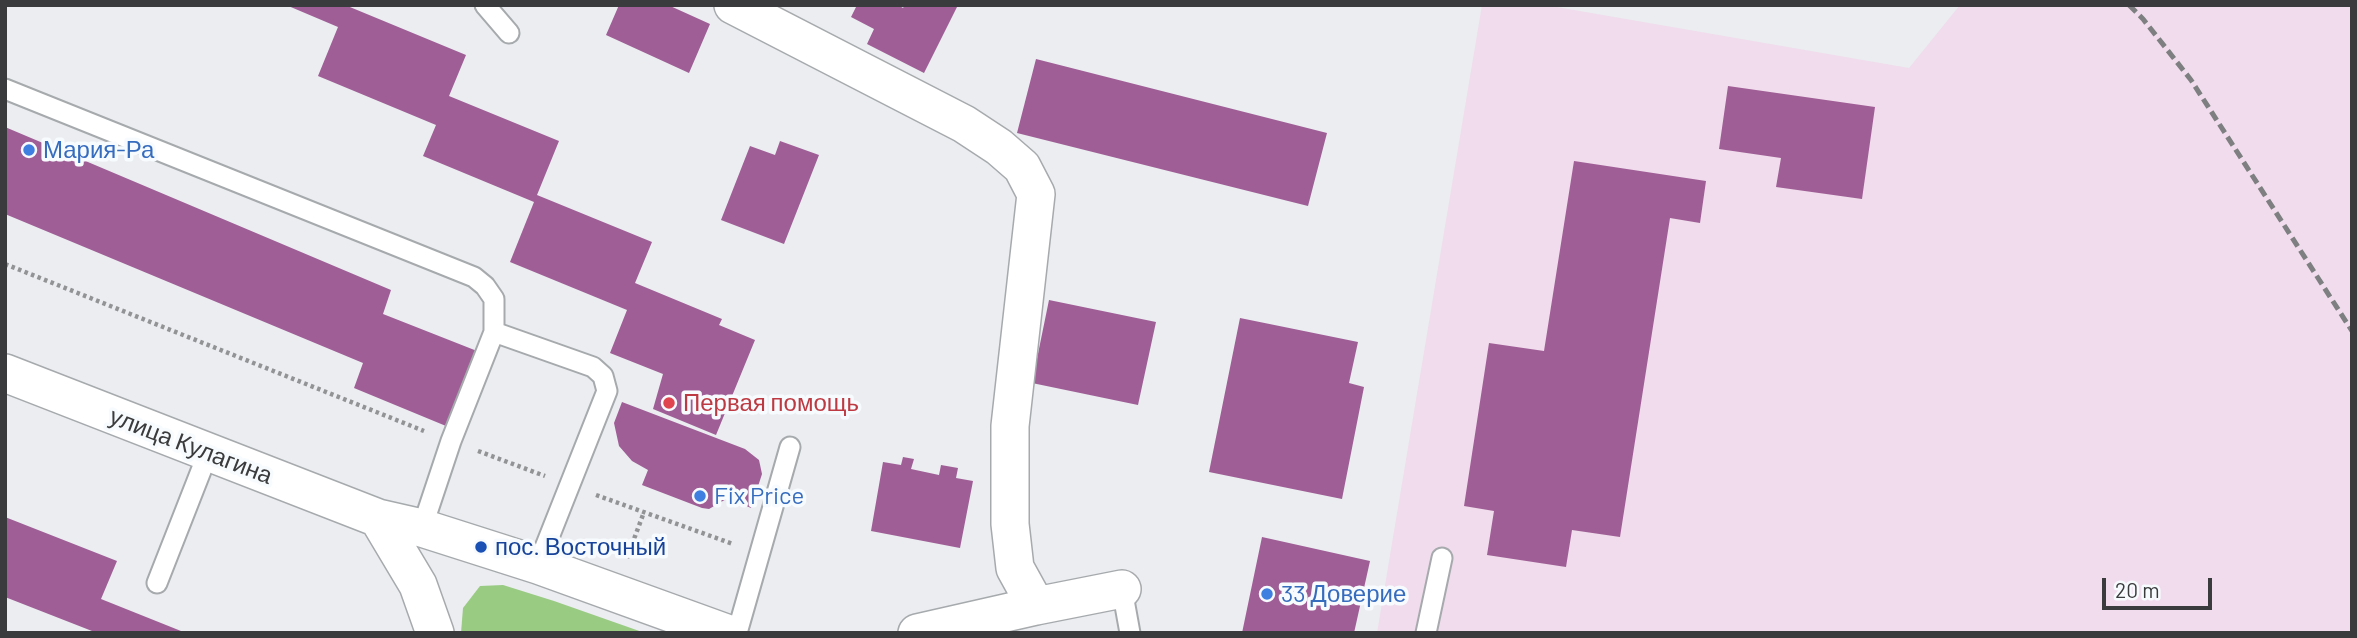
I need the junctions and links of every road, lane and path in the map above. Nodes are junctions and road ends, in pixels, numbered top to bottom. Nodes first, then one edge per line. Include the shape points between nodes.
1 (485, 5) edge
2 (733, 5) edge
3 (509, 33) dead end
4 (5, 89) edge
5 (5, 264) edge
6 (494, 332) junction
7 (5, 373) edge
8 (451, 441) junction
9 (790, 447) dead end
10 (208, 453) junction
11 (570, 485) junction
12 (378, 518) junction
13 (422, 528) junction
14 (760, 554) junction
15 (1442, 558) dead end
16 (538, 565) junction
17 (157, 583) dead end
18 (1122, 589) joint
19 (1036, 606) junction
20 (435, 633) edge
21 (726, 633) edge
22 (737, 633) edge
23 (917, 633) edge
24 (1130, 633) edge
25 (1426, 633) edge

1 - 3 lane
2 - 19 street via 964,124 999,147 1027,176 1036,194 1010,426 1010,524 1015,568
4 - 6 lane via 474,277 495,299
5 - 8 path
6 - 8 lane
6 - 11 lane via 593,367 603,376 607,391
7 - 10 street, улица Кулагина
8 - 11 path
8 - 13 lane
9 - 14 lane
10 - 12 street, улица Кулагина
10 - 17 lane
11 - 14 path
11 - 16 lane
12 - 13 street, улица Кулагина
12 - 20 street via 418,585
13 - 16 street, улица Кулагина
14 - 22 lane
15 - 25 lane
16 - 21 street, улица Кулагина
18 - 19 street
18 - 24 lane
19 - 23 street

